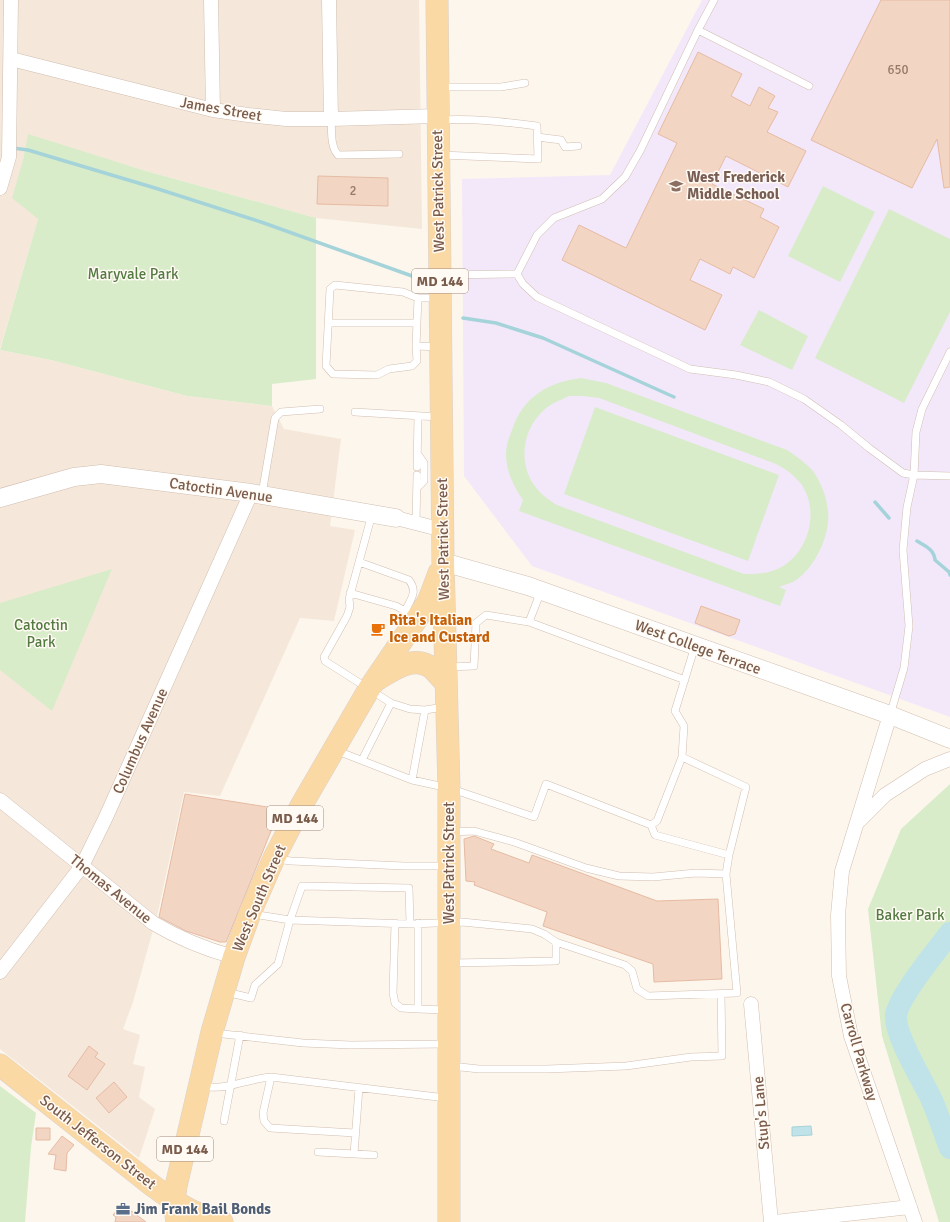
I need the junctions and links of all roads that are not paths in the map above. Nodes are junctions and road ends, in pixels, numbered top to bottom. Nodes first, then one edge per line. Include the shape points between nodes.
1 (11, 0) edge
2 (211, 0) edge
3 (329, 0) edge
4 (437, 0) edge
5 (714, 0) edge
6 (698, 30) junction
7 (10, 60) junction
8 (525, 83) dead end
9 (809, 86) dead end
10 (437, 87) junction
11 (213, 110) junction
12 (437, 118) junction
13 (331, 119) junction
14 (537, 137) junction
15 (578, 146) dead end
16 (399, 154) dead end
17 (438, 155) junction
18 (0, 188) edge
19 (517, 274) junction
20 (440, 275) junction
21 (418, 298) junction
22 (440, 298) junction
23 (328, 324) junction
24 (417, 324) junction
25 (416, 346) junction
26 (440, 347) junction
27 (950, 352) edge
28 (948, 363) edge
29 (320, 409) dead end
30 (354, 412) dead end
31 (418, 416) junction
32 (441, 417) junction
33 (417, 453) junction
34 (417, 466) dead end
35 (417, 475) dead end
36 (914, 476) junction
37 (950, 476) edge
38 (417, 488) junction
39 (257, 494) junction
40 (0, 498) edge
41 (372, 514) junction
42 (396, 518) joint
43 (416, 523) junction
44 (443, 530) junction
45 (359, 562) junction
46 (443, 562) junction
47 (540, 591) junction
48 (350, 593) junction
49 (412, 614) junction
50 (529, 622) junction
51 (696, 646) junction
52 (445, 675) junction
53 (685, 680) junction
54 (371, 685) junction
55 (391, 703) junction
56 (446, 706) junction
57 (425, 710) junction
58 (890, 716) junction
59 (950, 739) edge
60 (333, 749) junction
61 (682, 757) junction
62 (950, 759) edge
63 (362, 760) junction
64 (412, 780) junction
65 (449, 788) junction
66 (0, 800) edge
67 (857, 822) junction
68 (651, 825) junction
69 (448, 832) junction
70 (729, 855) junction
71 (274, 858) junction
72 (82, 866) junction
73 (449, 866) junction
74 (726, 874) junction
75 (250, 913) junction
76 (290, 920) junction
77 (449, 922) junction
78 (395, 923) junction
79 (418, 923) junction
80 (410, 924) junction
81 (556, 942) junction
82 (234, 957) junction
83 (448, 963) junction
84 (0, 972) edge
85 (224, 991) junction
86 (721, 994) junction
87 (751, 1004) dead end
88 (418, 1009) junction
89 (448, 1010) junction
90 (212, 1032) junction
91 (240, 1035) junction
92 (448, 1044) junction
93 (0, 1065) edge
94 (449, 1066) junction
95 (271, 1078) junction
96 (199, 1086) junction
97 (230, 1086) junction
98 (359, 1088) junction
99 (448, 1098) junction
100 (224, 1121) dead end
101 (356, 1133) junction
102 (318, 1152) dead end
103 (354, 1154) junction
104 (374, 1155) dead end
105 (910, 1207) junction
106 (175, 1212) edge
107 (222, 1222) edge
108 (449, 1222) edge
109 (770, 1222) edge
110 (775, 1222) edge
111 (915, 1222) edge

1 - 7 street
2 - 11 street
3 - 13 street
4 - 10 main road, West Patrick Street / MD 144
5 - 6 lane
6 - 9 lane
6 - 19 lane via 625,177 602,199 554,218 537,235
7 - 11 street, James Street
7 - 18 street via 9,157
8 - 10 lane via 501,87
10 - 12 main road, West Patrick Street / MD 144
11 - 13 street, James Street via 286,119
12 - 13 street, James Street
12 - 14 lane via 537,126
12 - 17 main road, West Patrick Street / MD 144
13 - 16 lane via 334,151 338,155
14 - 15 lane via 560,140 565,147
14 - 17 lane via 538,159
17 - 20 main road, West Patrick Street / MD 144
19 - 20 lane
19 - 36 lane via 523,284 537,297 690,369 769,382 804,399 880,456 903,472
20 - 22 main road, West Patrick Street / MD 144
21 - 22 lane
21 - 23 lane via 403,292 335,285 330,290
21 - 24 lane
22 - 26 main road, West Patrick Street / MD 144
23 - 24 lane
23 - 25 lane via 326,366 333,374 377,375 389,369 412,366 417,361
24 - 25 lane
25 - 26 lane
26 - 32 main road, West Patrick Street / MD 144
27 - 28 lane
28 - 36 lane via 922,409 916,432
29 - 39 lane via 281,412 275,418
30 - 31 lane
31 - 32 lane
31 - 33 lane
32 - 44 main road, West Patrick Street / MD 144
33 - 34 lane
33 - 38 lane via 424,463 424,481
35 - 38 lane
36 - 37 lane
36 - 58 lane via 907,507 903,550 909,626 904,668
38 - 43 lane
39 - 40 street, Catoctin Avenue via 102,474 74,477
39 - 41 street, Catoctin Avenue
39 - 72 street, Columbus Avenue
41 - 42 street, Catoctin Avenue
41 - 45 lane
42 - 43 street, Catoctin Avenue
43 - 44 street, Catoctin Avenue
44 - 46 main road, West Patrick Street / MD 144
45 - 48 lane
45 - 49 lane via 409,580 414,593
46 - 47 street, West College Terrace
46 - 49 main road, West South Street / MD 144 via 428,602
46 - 52 main road, West Patrick Street / MD 144
47 - 50 lane
47 - 51 street, West College Terrace
48 - 49 lane via 396,606
48 - 54 lane via 347,616 324,657 325,661
49 - 54 main road, West South Street / MD 144
50 - 52 lane via 486,615 476,623 474,666
50 - 53 lane
51 - 53 lane
51 - 58 street, West College Terrace
52 - 54 main road via 419,663 412,663 398,666
52 - 56 main road, West Patrick Street / MD 144
53 - 61 lane via 675,711 684,726
54 - 55 lane
54 - 60 main road, West South Street / MD 144
55 - 57 lane via 410,709
55 - 63 lane
56 - 57 lane
56 - 65 main road, West Patrick Street / MD 144
57 - 64 lane
58 - 59 street, West College Terrace
58 - 67 street, Carroll Parkway
60 - 63 lane
60 - 71 main road, West South Street / MD 144
61 - 68 lane via 657,821
61 - 70 lane via 746,788
62 - 67 street via 925,769 885,795
63 - 64 lane
64 - 65 lane
65 - 68 lane via 534,817 546,784
65 - 69 main road, West Patrick Street / MD 144
66 - 72 street, Thomas Avenue
67 - 105 street, Carroll Parkway via 842,871 838,915 839,976 851,1036
68 - 70 lane via 655,835
69 - 73 main road, West Patrick Street / MD 144
69 - 74 lane via 474,831 514,842 586,868 619,876
70 - 74 lane
71 - 73 lane via 291,861
71 - 75 main road, West South Street / MD 144
72 - 82 street, Thomas Avenue via 153,923 174,936
72 - 84 street, Columbus Avenue
73 - 77 main road, West Patrick Street / MD 144
74 - 86 lane via 738,993
75 - 76 lane
75 - 82 main road, West South Street / MD 144
76 - 78 lane
76 - 80 lane via 302,886 409,888
76 - 85 lane via 278,964 255,985 251,998
77 - 79 lane
77 - 81 lane via 532,929
77 - 83 main road, West Patrick Street / MD 144
78 - 80 lane
78 - 88 lane via 395,1003 401,1008
79 - 80 lane
79 - 88 lane
81 - 83 lane via 556,961
81 - 86 lane via 625,965 632,971 637,989 648,996
82 - 85 main road, West South Street / MD 144
83 - 89 main road, West Patrick Street / MD 144
85 - 90 main road, West South Street / MD 144
86 - 94 lane via 722,1056 691,1057 626,1066 547,1069
87 - 109 street, Stup's Lane
88 - 89 lane
89 - 92 main road, West Patrick Street / MD 144
90 - 91 lane
90 - 96 main road, West South Street / MD 144
91 - 92 lane via 303,1043
91 - 97 lane
92 - 94 main road, West Patrick Street / MD 144
93 - 106 main road, South Jefferson Street via 152,1186
94 - 99 main road, West Patrick Street / MD 144
95 - 97 lane
95 - 98 lane
95 - 101 lane via 263,1113 264,1122 270,1128
96 - 97 lane
96 - 106 main road, West South Street / MD 144
97 - 100 lane
98 - 99 lane
98 - 101 lane
99 - 108 main road, West Patrick Street / MD 144
101 - 103 lane
102 - 103 lane
103 - 104 lane
105 - 110 street
105 - 111 street, Carroll Parkway
106 - 107 main road, South Jefferson Street via 192,1211

